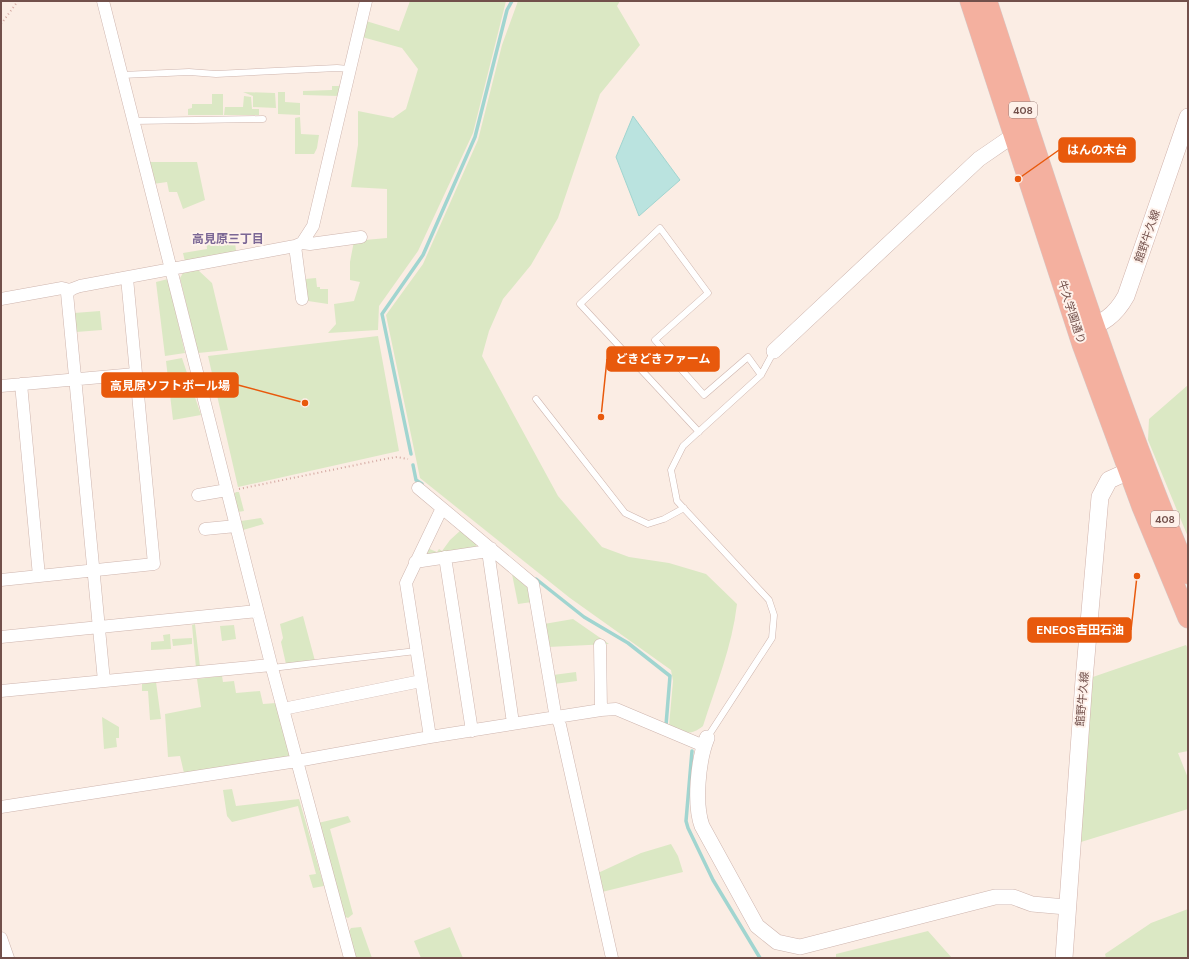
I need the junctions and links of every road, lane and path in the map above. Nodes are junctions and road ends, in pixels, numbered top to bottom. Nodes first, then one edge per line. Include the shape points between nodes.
1 (18, 1) edge
2 (103, 1) edge
3 (366, 1) edge
4 (970, 1) edge
5 (988, 1) edge
6 (1, 24) edge
7 (349, 69) junction
8 (122, 75) junction
9 (1188, 117) edge
10 (263, 119) dead end
11 (134, 122) junction
12 (1014, 135) junction
13 (361, 237) dead end
14 (299, 245) junction
15 (171, 269) junction
16 (127, 278) junction
17 (70, 290) junction
18 (1, 299) edge
19 (302, 299) dead end
20 (1086, 329) junction
21 (774, 351) joint
22 (135, 374) junction
23 (761, 375) junction
24 (75, 379) junction
25 (21, 384) junction
26 (1, 386) edge
27 (536, 399) dead end
28 (699, 432) junction
29 (408, 459) dead end
30 (1136, 468) junction
31 (418, 488) dead end
32 (227, 490) junction
33 (198, 495) dead end
34 (442, 508) junction
35 (684, 508) junction
36 (236, 526) junction
37 (205, 529) dead end
38 (489, 550) junction
39 (445, 557) junction
40 (415, 562) junction
41 (94, 570) junction
42 (1188, 574) edge
43 (39, 576) junction
44 (1, 580) edge
45 (257, 611) junction
46 (1188, 618) edge
47 (99, 627) junction
48 (1, 637) edge
49 (600, 645) dead end
50 (416, 651) junction
51 (271, 666) junction
52 (104, 681) junction
53 (421, 682) junction
54 (1, 691) edge
55 (283, 709) junction
56 (601, 710) junction
57 (557, 718) junction
58 (513, 723) junction
59 (472, 731) junction
60 (430, 737) junction
61 (706, 742) junction
62 (297, 761) junction
63 (1, 807) edge
64 (1066, 906) junction
65 (1, 939) edge
66 (8, 958) edge
67 (350, 958) edge
68 (612, 958) edge
69 (1064, 958) edge

1 - 6 path
2 - 8 street
3 - 7 street
4 - 12 highway, 牛久学園通り / 408
5 - 20 highway, 牛久学園通り / 408
7 - 8 lane
7 - 14 street via 313,226
8 - 11 street
9 - 20 main road, 館野牛久線 via 1126,296 1113,315
10 - 11 lane
11 - 15 street
12 - 20 highway, 牛久学園通り / 408
12 - 21 street via 979,159
13 - 14 street
14 - 15 street
14 - 19 street
15 - 16 street
15 - 32 street
16 - 17 street
16 - 22 street
17 - 18 street via 62,288
17 - 24 street via 67,301
20 - 30 highway, 牛久学園通り / 408
21 - 23 lane
22 - 24 street
22 - 41 street via 154,564
23 - 28 lane
23 - 28 lane via 748,357 704,395 655,340 708,293 660,228 580,304
24 - 25 street
24 - 41 street
25 - 26 street
25 - 43 street
27 - 35 lane via 625,513 648,524
28 - 35 lane via 683,446 671,470 677,501
29 - 32 path via 385,459
30 - 42 highway, 牛久学園通り / 408
30 - 46 highway, 牛久学園通り / 408
30 - 64 main road, 館野牛久線 via 1109,480 1100,498
31 - 34 street
32 - 33 street
32 - 36 street
34 - 38 street
34 - 40 street
35 - 61 lane via 769,600 774,615 772,638
36 - 37 street
36 - 45 street
38 - 39 street
38 - 57 street via 533,584
38 - 58 street
39 - 40 street
39 - 59 street
40 - 50 street via 407,578 406,588
41 - 43 street
41 - 47 street
43 - 44 street
45 - 47 street
45 - 51 street
47 - 48 street
47 - 52 street
49 - 56 street
50 - 51 lane
50 - 53 street
51 - 52 street
51 - 55 street
52 - 54 street
53 - 55 street
53 - 60 street
55 - 62 street
56 - 57 street
56 - 61 street via 616,709
57 - 58 street
57 - 68 street
58 - 59 street
59 - 60 street
60 - 62 street
61 - 64 street via 698,806 702,826 757,926 777,942 800,947 995,897 1013,897 1032,904
62 - 63 street
62 - 67 street
64 - 69 main road, 館野牛久線
65 - 66 street

